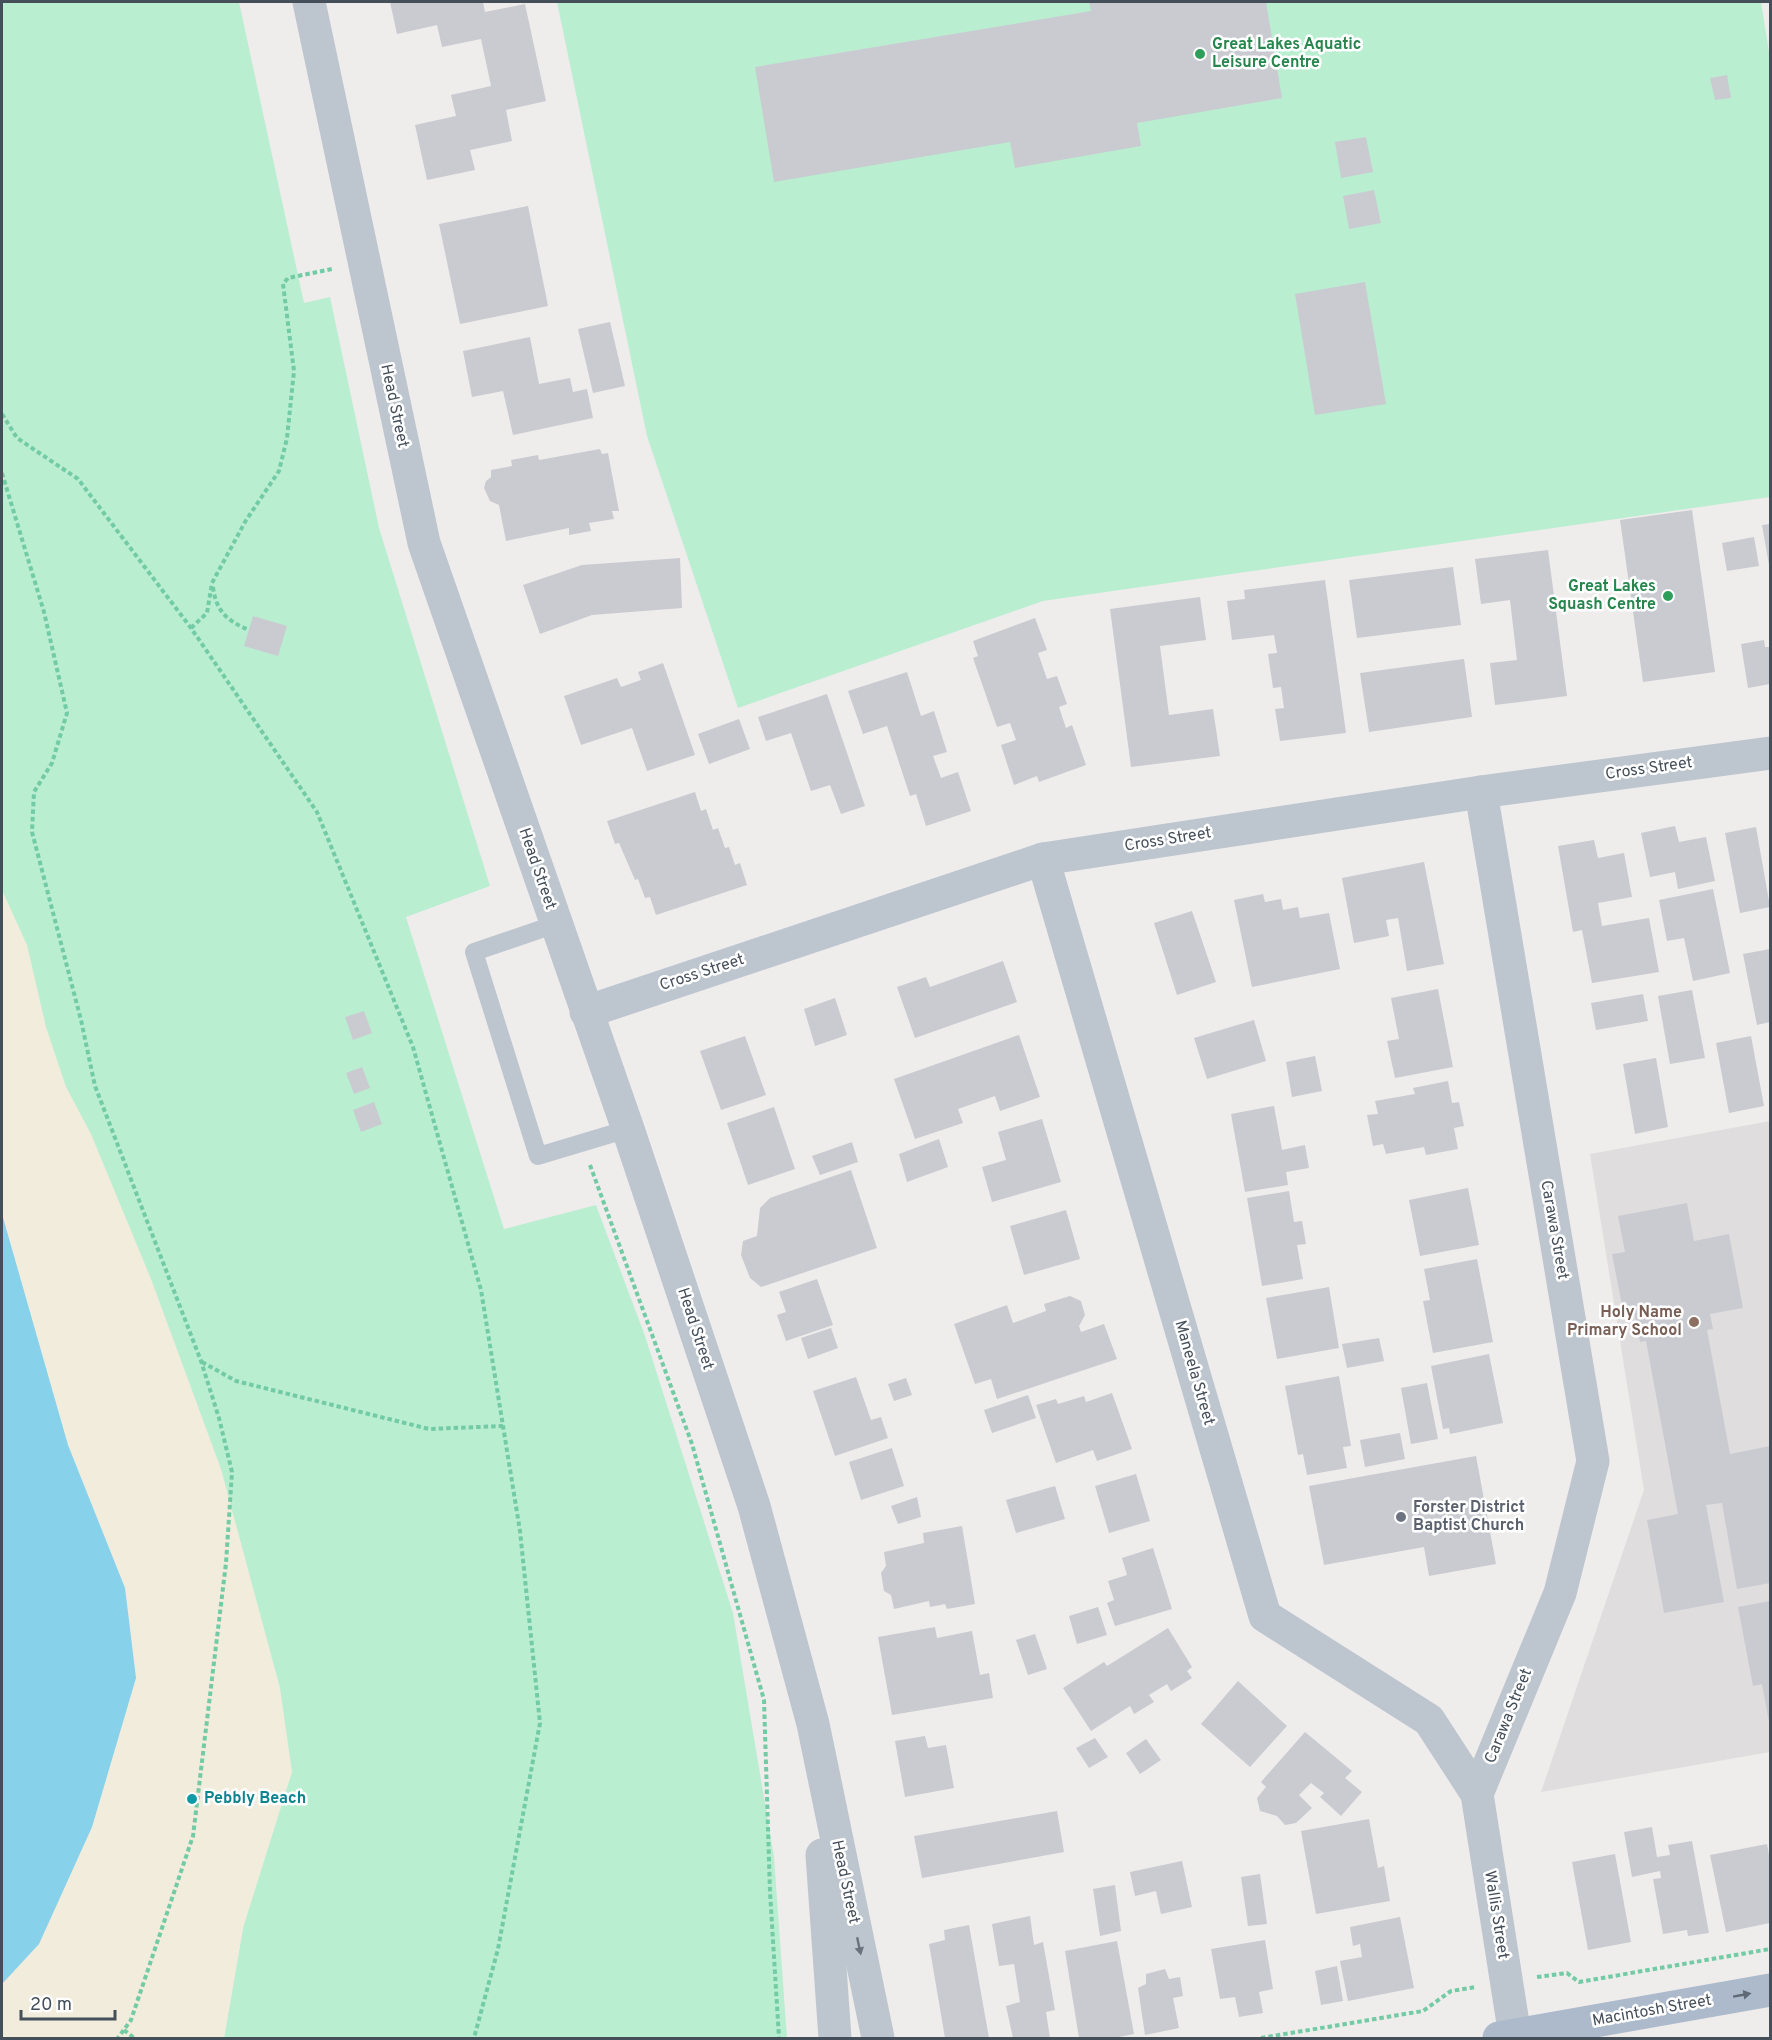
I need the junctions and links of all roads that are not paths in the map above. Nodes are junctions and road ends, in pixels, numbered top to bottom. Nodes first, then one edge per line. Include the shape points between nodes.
1 (309, 2) edge
2 (1770, 753) edge
3 (1481, 792) junction
4 (1043, 859) junction
5 (556, 924) junction
6 (586, 1012) junction
7 (628, 1129) junction
8 (813, 1724) junction
9 (1477, 1794) junction
10 (1770, 1990) edge
11 (1507, 2037) edge
12 (835, 2038) edge
13 (878, 2038) edge

1 - 5 street, Head Street via 424,543
2 - 3 street, Cross Street
3 - 4 street, Cross Street
3 - 9 street, Carawa Street via 1593,1461 1560,1593
4 - 6 street, Cross Street
4 - 9 street, Maneela Street via 1265,1616 1429,1720
5 - 6 street, Head Street
5 - 7 lane via 474,952 538,1156
6 - 7 street, Head Street
7 - 8 street, Head Street via 754,1506
8 - 12 street, Head Street
8 -> 13 street, Head Street
9 - 11 street, Wallis Street
11 -> 10 main road, Macintosh Street

